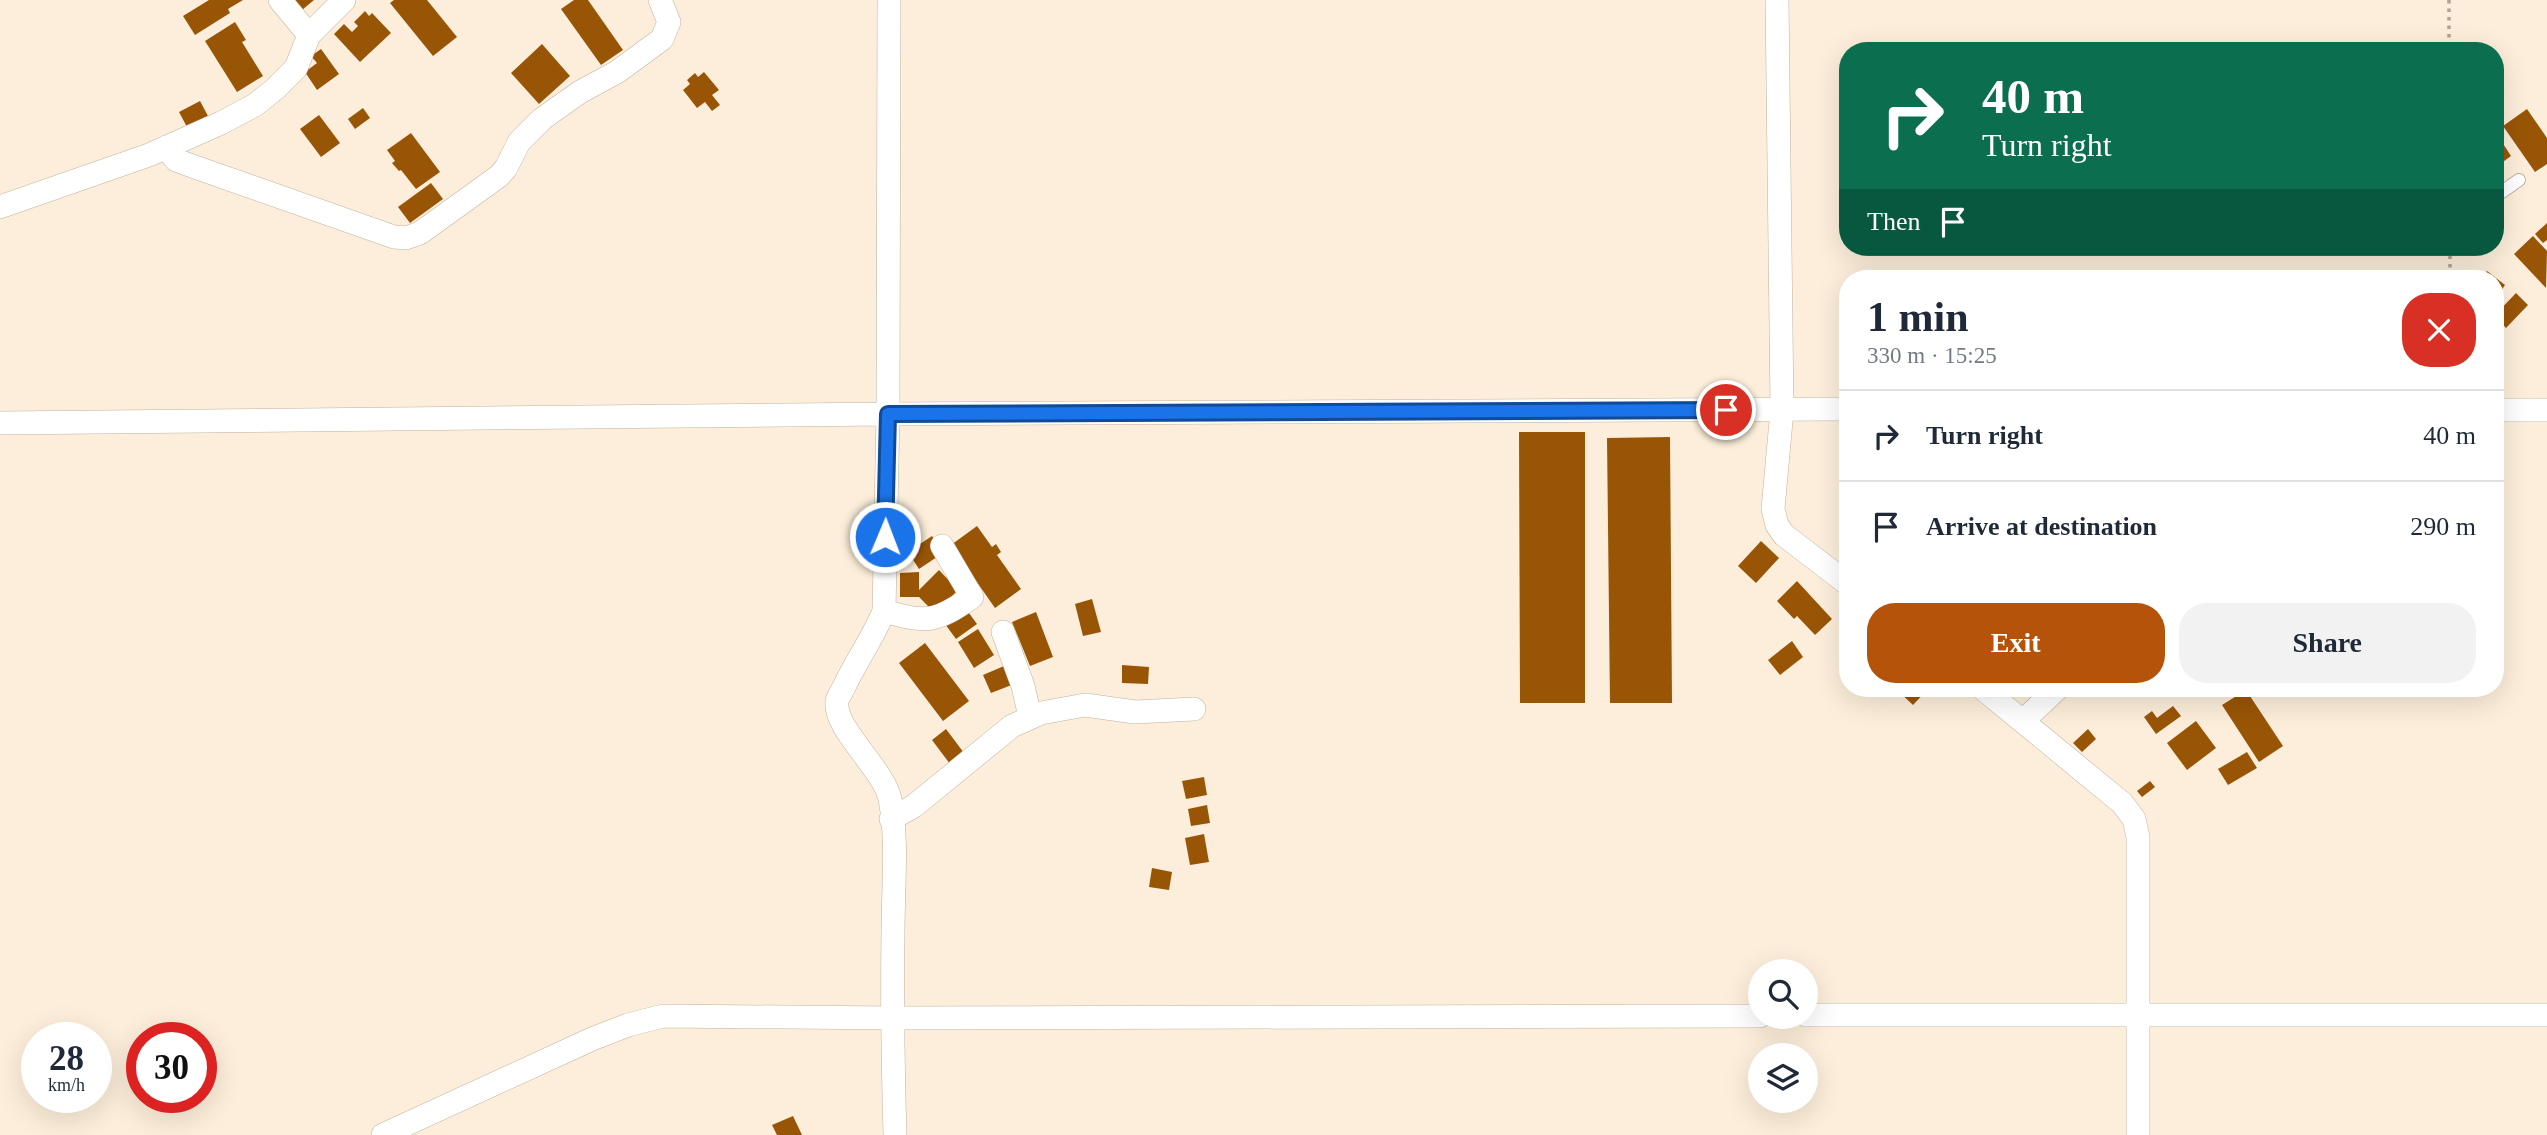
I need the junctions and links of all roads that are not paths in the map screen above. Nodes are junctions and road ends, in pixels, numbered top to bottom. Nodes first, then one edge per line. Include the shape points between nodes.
1 (279, 0) edge
2 (344, 0) edge
3 (660, 0) edge
4 (889, 0) edge
5 (1777, 0) edge
6 (309, 35) junction
7 (166, 147) junction
8 (2519, 180) dead end
9 (2504, 190) edge
10 (0, 207) edge
11 (1839, 409) edge
12 (1782, 410) junction
13 (2504, 410) edge
14 (2547, 410) edge
15 (888, 414) junction
16 (0, 423) edge
17 (942, 545) dead end
18 (1839, 577) edge
19 (884, 611) junction
20 (1003, 632) dead end
21 (1994, 697) edge
22 (2048, 697) edge
23 (1194, 709) dead end
24 (1030, 717) junction
25 (2024, 720) junction
26 (891, 819) junction
27 (2138, 1015) junction
28 (2547, 1015) edge
29 (1748, 1016) edge
30 (1818, 1016) edge
31 (892, 1018) junction
32 (383, 1135) edge
33 (895, 1135) edge
34 (2138, 1135) edge

1 - 6 street
2 - 6 street
3 - 7 street via 669,22 662,40 542,119 519,142 499,176 420,233 406,238 176,160
4 - 15 street
5 - 12 street
6 - 7 street via 296,68 275,89 221,123
7 - 10 street
8 - 9 lane
11 - 12 street
12 - 15 street
12 - 18 street via 1773,509 1777,525
13 - 14 street
15 - 16 street
15 - 19 street
17 - 19 street via 972,597 925,621
19 - 26 street via 837,701 850,735 887,788
20 - 24 street
21 - 25 street
22 - 25 street
23 - 24 street via 1135,712 1085,705
24 - 26 street
25 - 27 street via 2122,803 2134,819 2138,837
26 - 31 street
27 - 28 street
27 - 30 street
27 - 34 street
29 - 31 street
31 - 32 street via 682,1015 644,1020
31 - 33 street

